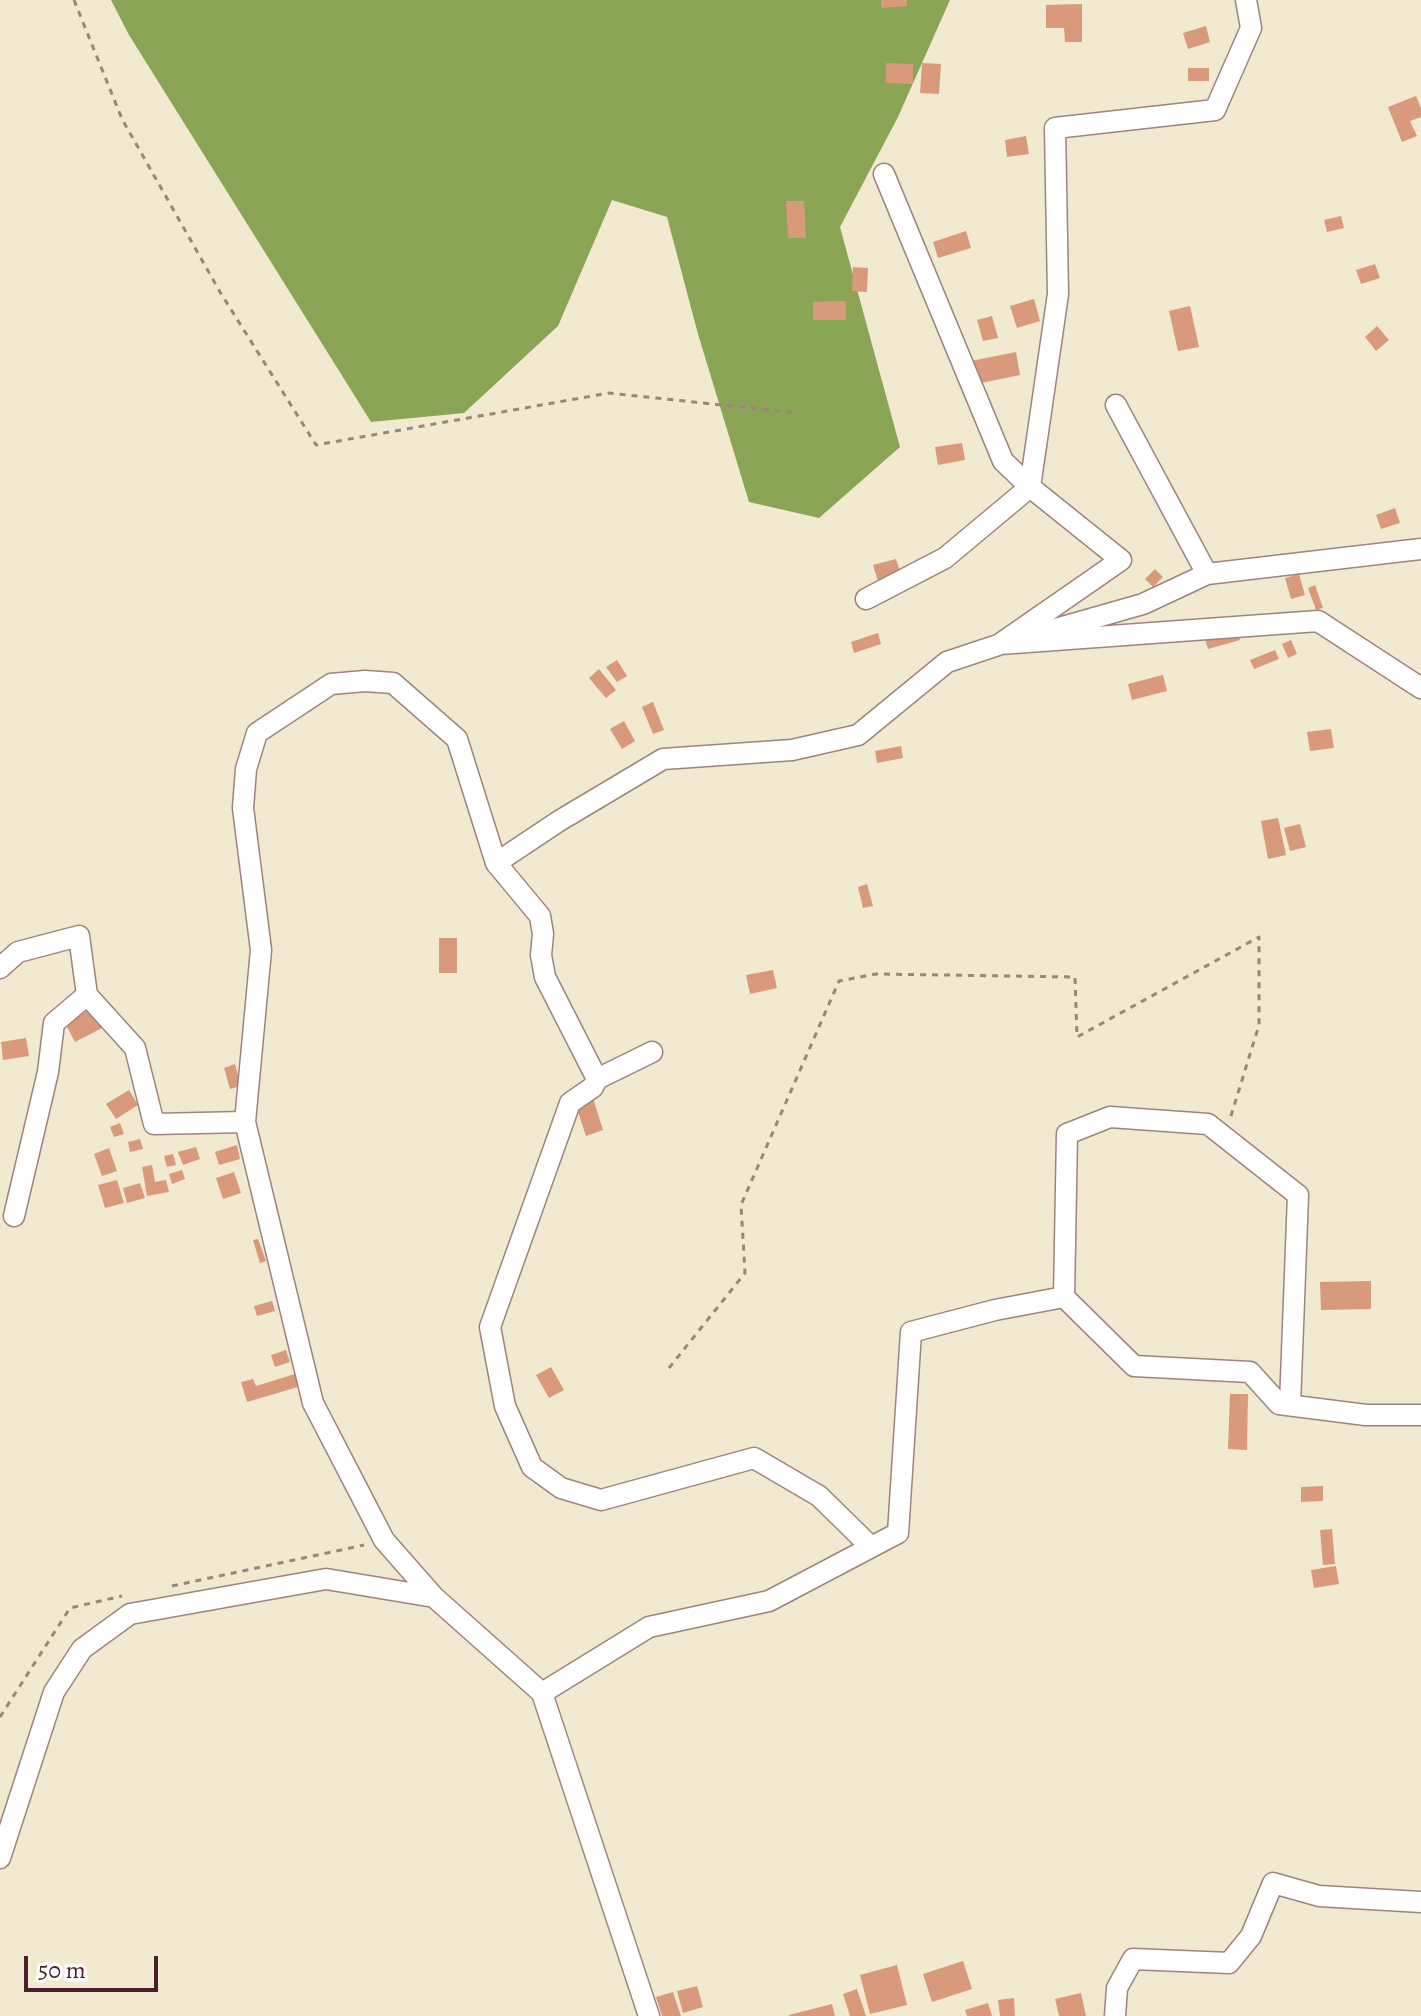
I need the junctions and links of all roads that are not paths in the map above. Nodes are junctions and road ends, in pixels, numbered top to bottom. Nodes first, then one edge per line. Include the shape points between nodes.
1 (1246, 0) edge
2 (884, 174) dead end
3 (1116, 405) dead end
4 (1030, 487) junction
5 (1421, 549) edge
6 (1207, 574) junction
7 (866, 599) dead end
8 (1000, 644) junction
9 (1421, 688) edge
10 (496, 863) junction
11 (0, 968) edge
12 (87, 995) junction
13 (652, 1052) dead end
14 (597, 1079) junction
15 (245, 1122) junction
16 (14, 1216) dead end
17 (1064, 1297) junction
18 (1290, 1405) junction
19 (1421, 1415) edge
20 (871, 1547) junction
21 (434, 1597) junction
22 (542, 1693) junction
23 (0, 1858) edge
24 (1421, 1902) edge
25 (649, 2016) edge
26 (1115, 2016) edge

1 - 4 street via 1251,28 1215,110 1055,128 1058,294
2 - 4 street via 1003,461
3 - 6 street
4 - 7 street via 945,558
4 - 8 street via 1121,560
5 - 6 street
6 - 8 street via 1143,604
8 - 9 street via 1318,621
8 - 10 street via 947,662 858,735 792,750 663,759
10 - 14 street via 540,916 545,977
10 - 15 street via 457,739 393,683 331,684 257,733 246,769 243,808 261,950
11 - 12 street via 18,952 79,936
12 - 15 street via 135,1048 154,1124
12 - 16 street via 54,1023 48,1072
13 - 14 street
14 - 20 street via 570,1103 490,1327 505,1406 532,1467 561,1488 601,1500 754,1458 819,1496
15 - 21 street via 313,1403 384,1540
17 - 18 street via 1134,1366 1250,1372 1279,1404
17 - 18 street via 1067,1134 1110,1117 1208,1124 1298,1195
17 - 20 street via 911,1332 898,1533
18 - 19 street via 1366,1415
20 - 22 street via 769,1601 649,1627
21 - 22 street
21 - 23 street via 326,1579 130,1614 82,1649 54,1692
22 - 25 street
24 - 26 street via 1319,1896 1273,1883 1251,1936 1229,1963 1133,1959 1117,1988

